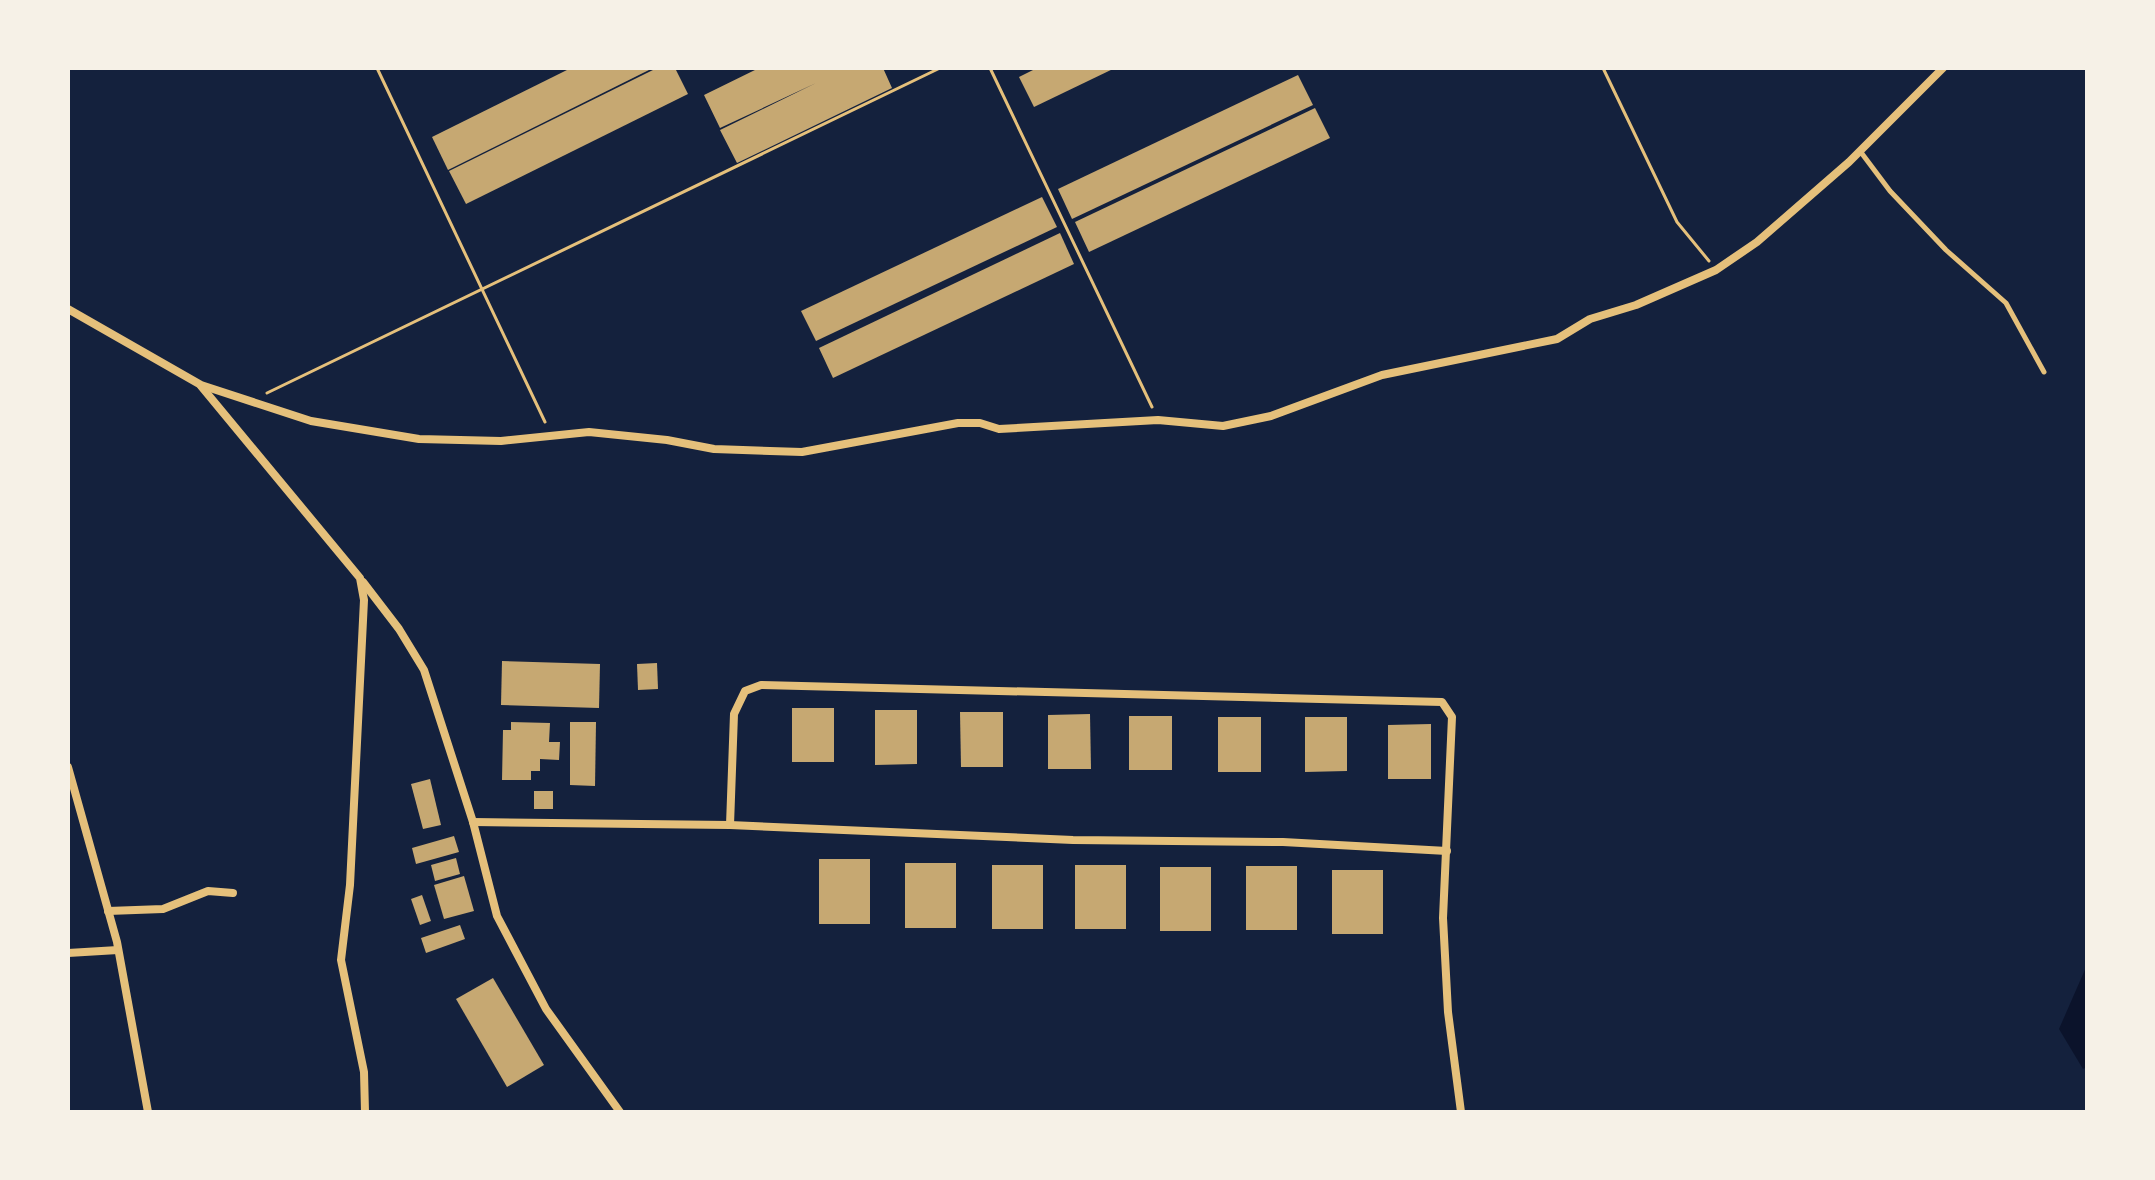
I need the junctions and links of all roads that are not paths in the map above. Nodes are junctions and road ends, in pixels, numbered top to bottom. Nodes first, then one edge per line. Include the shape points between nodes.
1 (1943, 68) edge
2 (1860, 151) junction
3 (68, 309) edge
4 (2044, 372) dead end
5 (201, 385) junction
6 (360, 578) junction
7 (68, 767) edge
8 (473, 822) junction
9 (730, 825) junction
10 (1447, 851) junction
11 (233, 893) dead end
12 (108, 911) junction
13 (118, 950) junction
14 (68, 953) edge
15 (148, 1112) edge
16 (365, 1112) edge
17 (620, 1112) edge
18 (1461, 1112) edge

1 - 2 street
2 - 4 lane via 1946,250 2006,303
2 - 5 street via 1757,242 1716,270 1636,305 1590,319 1557,339 1382,375 1271,416 1223,426 1158,420 999,429 958,423 802,452 714,449 622,433 501,441 419,439 311,421
3 - 5 street
5 - 6 street
6 - 8 street via 424,670
6 - 16 street via 364,600 350,885 341,960 364,1072
7 - 12 street
8 - 9 street
8 - 17 street via 497,916 546,1009
9 - 10 street
9 - 10 street via 734,714 745,691 761,685 1413,700 1442,702 1452,717
10 - 18 street via 1443,918 1448,1012
11 - 12 street via 208,891 163,909
12 - 13 street
13 - 14 street
13 - 15 street

